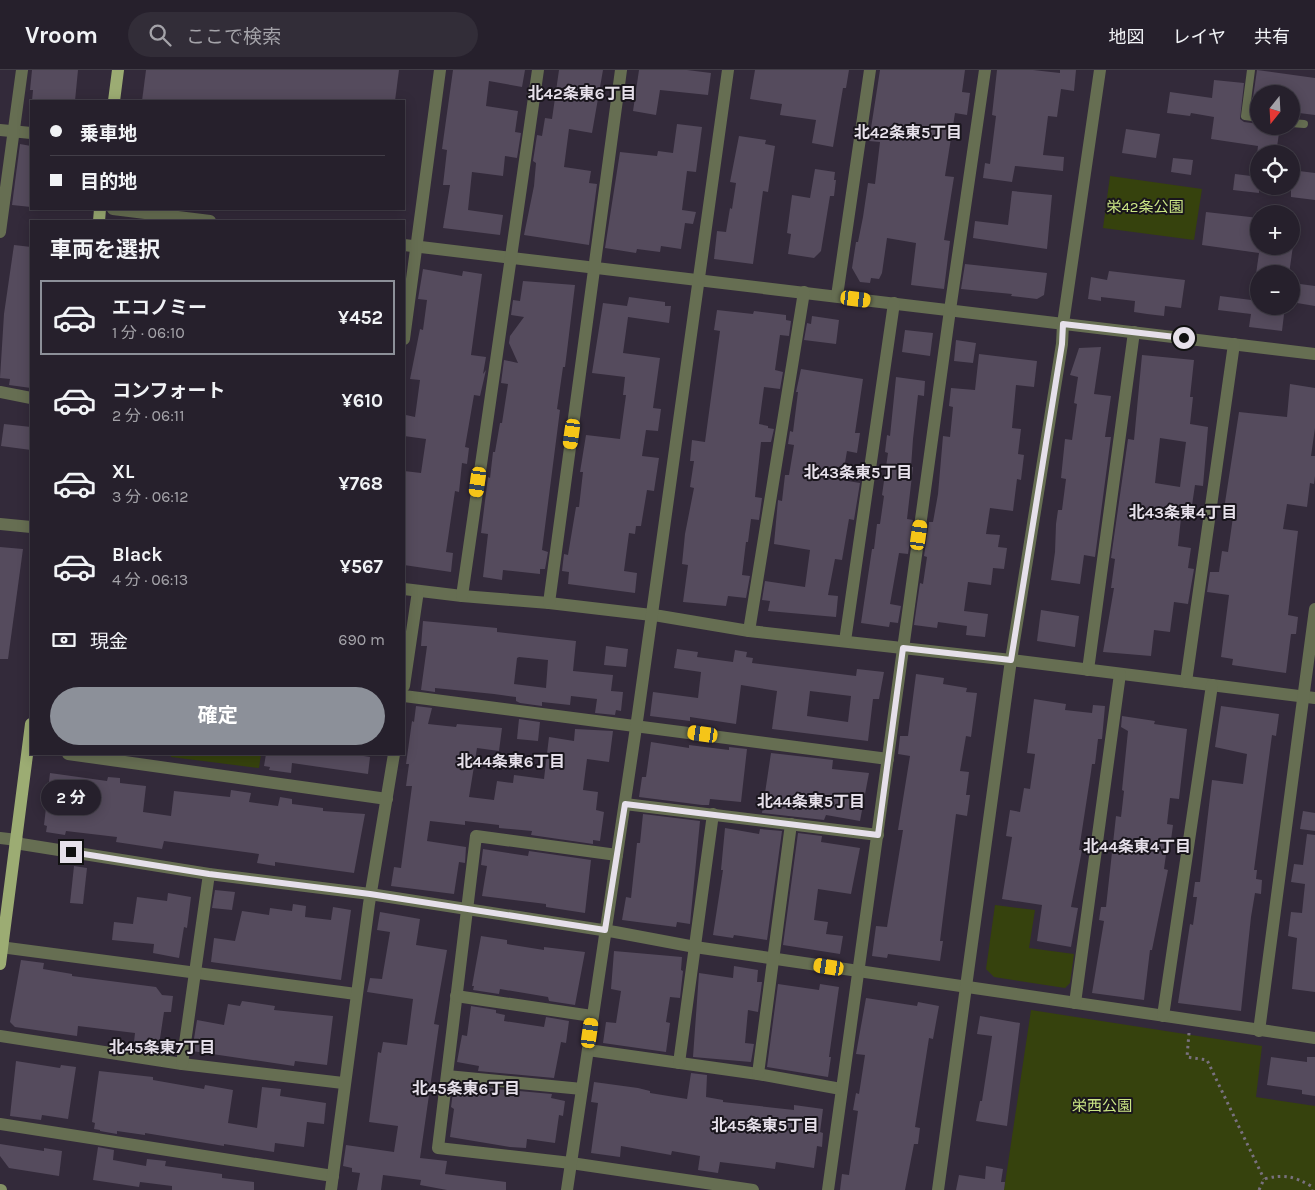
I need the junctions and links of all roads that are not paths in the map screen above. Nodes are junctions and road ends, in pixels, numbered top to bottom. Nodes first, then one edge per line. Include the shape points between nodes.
1 (22, 70) edge
2 (118, 70) edge
3 (440, 70) edge
4 (538, 70) edge
5 (621, 70) edge
6 (728, 70) edge
7 (870, 70) edge
8 (985, 70) edge
9 (1100, 70) edge
10 (1251, 70) edge
11 (114, 100) edge
12 (1250, 117) edge
13 (1300, 124) edge
14 (1304, 124) dead end
15 (0, 130) edge
16 (14, 131) junction
17 (30, 133) edge
18 (122, 210) edge
19 (202, 220) edge
20 (0, 232) edge
21 (410, 246) edge
22 (510, 256) junction
23 (594, 267) junction
24 (699, 280) junction
25 (804, 292) junction
26 (836, 296) junction
27 (894, 303) junction
28 (950, 310) junction
29 (405, 324) edge
30 (1063, 324) junction
31 (1134, 332) junction
32 (1234, 344) junction
33 (1315, 354) edge
34 (0, 392) edge
35 (30, 398) edge
36 (0, 524) edge
37 (30, 527) edge
38 (405, 589) edge
39 (418, 591) junction
40 (462, 596) junction
41 (549, 603) junction
42 (1315, 609) edge
43 (651, 615) junction
44 (749, 631) junction
45 (845, 642) junction
46 (903, 648) junction
47 (1011, 660) junction
48 (1088, 670) junction
49 (1120, 674) junction
50 (405, 679) edge
51 (1186, 682) junction
52 (1212, 685) junction
53 (405, 696) edge
54 (1309, 697) edge
55 (637, 725) junction
56 (29, 748) edge
57 (75, 755) edge
58 (394, 755) edge
59 (888, 759) junction
60 (387, 799) junction
61 (625, 804) junction
62 (713, 814) junction
63 (791, 824) junction
64 (878, 835) junction
65 (0, 838) edge
66 (16, 842) junction
67 (617, 856) junction
68 (209, 874) junction
69 (370, 894) junction
70 (467, 909) junction
71 (605, 930) junction
72 (695, 947) junction
73 (1, 948) edge
74 (774, 959) junction
75 (0, 964) edge
76 (194, 972) junction
77 (858, 972) junction
78 (966, 986) junction
79 (356, 994) junction
80 (456, 996) junction
81 (1075, 1003) junction
82 (592, 1016) junction
83 (1163, 1016) junction
84 (1259, 1031) junction
85 (0, 1036) edge
86 (1315, 1038) edge
87 (588, 1050) junction
88 (679, 1063) junction
89 (182, 1064) junction
90 (758, 1074) junction
91 (447, 1076) junction
92 (343, 1083) junction
93 (842, 1088) junction
94 (582, 1089) junction
95 (0, 1124) edge
96 (571, 1163) junction
97 (333, 1176) junction
98 (331, 1190) edge
99 (567, 1190) edge
100 (753, 1190) edge
101 (828, 1190) edge
102 (938, 1190) edge

1 - 16 street
2 - 11 main road
3 - 21 street
4 - 22 street
5 - 23 street
6 - 24 street
7 - 26 street
8 - 28 street
9 - 30 street
10 - 12 lane via 1244,116
13 - 14 lane
15 - 16 street
16 - 17 street
16 - 20 street
18 - 19 street
21 - 22 street
21 - 29 street
22 - 23 street
22 - 40 street
23 - 24 street
23 - 41 street
24 - 25 street
24 - 43 street
25 - 26 street
25 - 44 street
26 - 27 street
27 - 28 street
27 - 45 street
28 - 30 street
28 - 46 street
30 - 31 street
30 - 47 street via 1061,354
31 - 32 street
31 - 48 street
32 - 33 street
32 - 51 street
34 - 35 street
36 - 37 street
38 - 39 street
39 - 40 street
39 - 50 street
40 - 41 street
41 - 43 street
42 - 54 street
43 - 44 street
43 - 55 street
44 - 45 street
45 - 46 street
46 - 47 street
46 - 59 street
47 - 48 street
47 - 78 street
48 - 49 street
49 - 51 street
49 - 81 street
51 - 52 street
52 - 54 street
52 - 83 street
53 - 55 street
54 - 84 street
55 - 59 street
55 - 61 street
56 - 66 main road
57 - 60 street
58 - 60 street
59 - 64 street
60 - 69 street
61 - 62 street
61 - 67 street
62 - 63 street
62 - 72 street
63 - 64 street
63 - 74 street
64 - 77 street
65 - 66 street
66 - 68 street
66 - 73 main road
67 - 70 street via 476,836
67 - 71 street
68 - 69 street
68 - 76 street
69 - 70 street
69 - 79 street
70 - 71 street
70 - 80 street
71 - 72 street
71 - 82 street
72 - 74 street
72 - 88 street
73 - 75 main road
73 - 76 street
74 - 77 street
74 - 90 street
76 - 79 street
76 - 89 street
77 - 78 street
77 - 93 street
78 - 81 street
78 - 102 street
79 - 92 street
80 - 82 street
80 - 91 street
81 - 83 street
82 - 87 street
83 - 84 street
84 - 86 street
85 - 89 street
87 - 88 street
87 - 94 street
88 - 90 street
89 - 92 street
90 - 93 street
91 - 94 street
91 - 96 street via 438,1148
92 - 97 street
93 - 101 street
94 - 96 street
95 - 97 street
96 - 99 street
96 - 100 street
97 - 98 street

